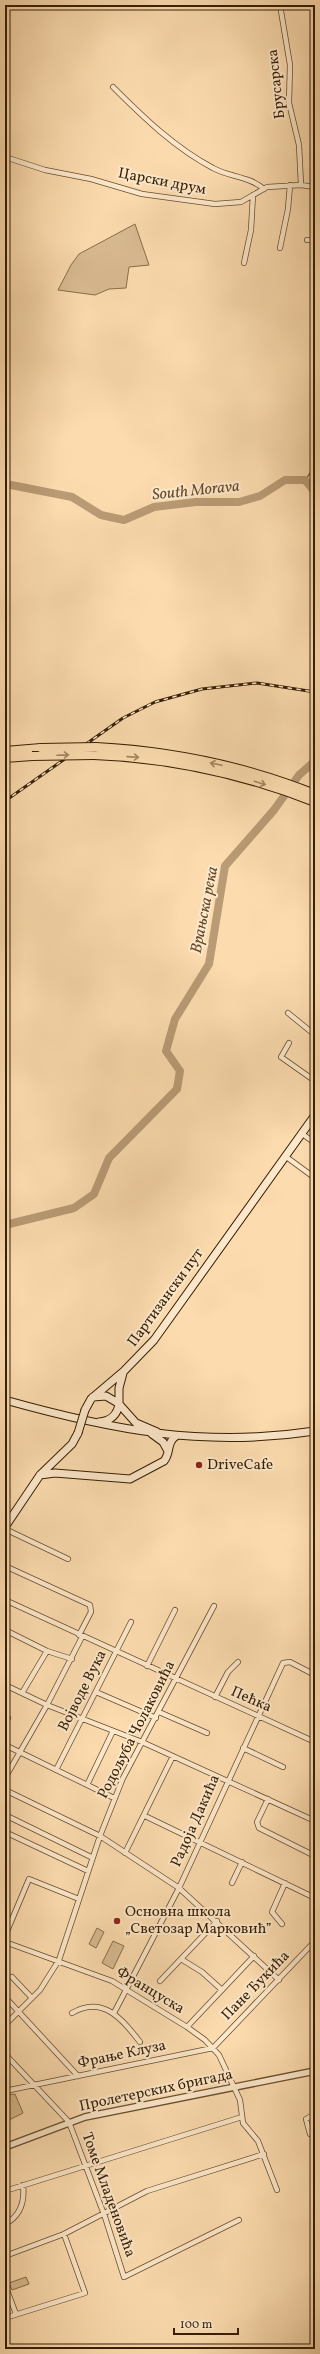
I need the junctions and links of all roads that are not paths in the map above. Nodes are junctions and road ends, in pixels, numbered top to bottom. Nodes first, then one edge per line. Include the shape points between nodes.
1 (280, 5) edge
2 (113, 88) dead end
3 (5, 157) edge
4 (301, 185) junction
5 (290, 186) junction
6 (315, 187) edge
7 (264, 189) junction
8 (253, 196) junction
9 (307, 240) dead end
10 (315, 240) edge
11 (280, 248) dead end
12 (244, 263) dead end
13 (5, 751) edge
14 (95, 751) junction
15 (5, 758) edge
16 (296, 791) junction
17 (315, 794) edge
18 (315, 802) edge
19 (288, 1013) dead end
20 (315, 1034) edge
21 (289, 1043) dead end
22 (315, 1081) edge
23 (314, 1119) edge
24 (301, 1133) junction
25 (315, 1143) edge
26 (284, 1156) junction
27 (315, 1178) edge
28 (124, 1371) junction
29 (93, 1397) junction
30 (5, 1400) edge
31 (118, 1404) junction
32 (93, 1422) junction
33 (315, 1431) edge
34 (151, 1434) junction
35 (162, 1435) junction
36 (176, 1436) junction
37 (168, 1451) junction
38 (54, 1461) junction
39 (40, 1474) junction
40 (68, 1474) junction
41 (5, 1528) edge
42 (68, 1559) dead end
43 (5, 1566) edge
44 (5, 1600) edge
45 (214, 1606) dead end
46 (175, 1610) dead end
47 (131, 1622) dead end
48 (5, 1630) edge
49 (80, 1636) junction
50 (47, 1650) junction
51 (116, 1652) junction
52 (72, 1659) junction
53 (238, 1662) dead end
54 (147, 1666) junction
55 (315, 1675) edge
56 (176, 1679) junction
57 (5, 1685) edge
58 (96, 1692) junction
59 (22, 1693) junction
60 (216, 1697) junction
61 (47, 1705) junction
62 (159, 1712) junction
63 (257, 1716) junction
64 (156, 1718) junction
65 (83, 1719) junction
66 (113, 1731) junction
67 (207, 1733) dead end
68 (142, 1742) junction
69 (315, 1742) edge
70 (5, 1745) edge
71 (243, 1748) junction
72 (20, 1753) junction
73 (173, 1756) junction
74 (283, 1767) dead end
75 (56, 1770) junction
76 (5, 1778) edge
77 (228, 1780) junction
78 (87, 1785) junction
79 (5, 1790) edge
80 (114, 1798) junction
81 (268, 1799) junction
82 (5, 1815) edge
83 (144, 1816) junction
84 (315, 1821) edge
85 (5, 1832) edge
86 (100, 1836) junction
87 (201, 1842) junction
88 (125, 1853) junction
89 (315, 1856) edge
90 (93, 1858) junction
91 (242, 1862) junction
92 (88, 1871) junction
93 (232, 1883) dead end
94 (285, 1883) junction
95 (179, 1888) junction
96 (315, 1898) edge
97 (80, 1899) junction
98 (217, 1921) junction
99 (282, 1924) dead end
100 (5, 1936) edge
101 (315, 1941) edge
102 (5, 1942) edge
103 (254, 1956) junction
104 (181, 1959) junction
105 (59, 1960) junction
106 (12, 1977) dead end
107 (279, 1980) junction
108 (160, 1981) dead end
109 (127, 1988) junction
110 (222, 1990) junction
111 (5, 1997) edge
112 (32, 1998) junction
113 (19, 2011) junction
114 (72, 2013) dead end
115 (114, 2013) junction
116 (5, 2025) edge
117 (188, 2027) junction
118 (140, 2042) dead end
119 (213, 2048) junction
120 (5, 2054) edge
121 (315, 2071) edge
122 (78, 2076) junction
123 (36, 2086) junction
124 (235, 2086) junction
125 (5, 2091) edge
126 (315, 2114) edge
127 (242, 2117) junction
128 (69, 2122) junction
129 (310, 2134) dead end
130 (5, 2147) edge
131 (264, 2154) junction
132 (86, 2165) junction
133 (23, 2185) junction
134 (277, 2190) dead end
135 (5, 2191) edge
136 (104, 2214) junction
137 (239, 2220) dead end
138 (5, 2224) edge
139 (64, 2234) junction
140 (5, 2256) edge
141 (5, 2285) edge
142 (16, 2314) junction
143 (5, 2318) edge

1 - 4 street, Брусарска via 290,65 289,103 300,145
2 - 7 street via 164,134 212,168 240,176
3 - 8 street, Царски друм via 45,170 142,194 215,204 241,202
4 - 5 street, Царски друм
4 - 6 street, Царски друм
5 - 7 street, Царски друм
5 - 11 street
7 - 8 street, Царски друм
8 - 12 street via 251,230
9 - 10 street
13 - 14 highway, bridge via 41,748
15 -> 14 highway, bridge
14 - 16 highway via 191,766 280,785
16 - 17 highway
16 - 18 highway
19 - 20 street
21 - 22 street via 281,1057
23 - 24 main road, Партизански пут
24 - 25 street
24 - 26 main road, Партизански пут
26 - 27 street
26 - 28 main road, Партизански пут via 160,1332
28 - 29 main road, Партизански пут
28 - 31 main road via 119,1384
29 - 31 main road via 106,1396
29 - 38 main road, Партизански пут, bridge via 85,1410 74,1441
30 - 32 main road
31 - 32 main road via 117,1413 110,1419
31 - 35 main road via 136,1423
32 - 34 main road
33 - 36 main road via 244,1438
34 - 35 main road
34 - 37 main road via 163,1442
35 - 36 main road
36 - 37 main road via 170,1442
37 - 40 main road via 164,1461 133,1478
38 - 39 main road, Партизански пут
38 - 40 main road via 60,1471
39 - 40 main road
39 - 41 main road, Партизански пут
41 - 42 street
43 - 49 street via 91,1607
44 - 49 street, Пећка
45 - 56 street, Родољуба Чолаковића
46 - 54 street
47 - 51 street, Војводе Вука
48 - 50 street
49 - 51 street, Пећка
49 - 52 street
50 - 52 street
50 - 59 street
51 - 54 street, Пећка
51 - 58 street, Војводе Вука
52 - 61 street
53 - 60 street via 228,1672
54 - 56 street, Пећка
55 - 63 street, Радоја Дакића via 290,1662 283,1662
56 - 60 street, Пећка
56 - 62 street, Родољуба Чолаковића
57 - 59 street
58 - 64 street
58 - 65 street, Војводе Вука
59 - 61 street
60 - 63 street, Пећка
61 - 65 street
61 - 72 street
62 - 64 street, Родољуба Чолаковића
62 - 67 street
63 - 69 street, Пећка
63 - 71 street, Радоја Дакића
64 - 68 street, Родољуба Чолаковића
65 - 66 street
65 - 75 street, Војводе Вука
66 - 68 street
66 - 78 street
68 - 73 street
68 - 80 street, Родољуба Чолаковића
70 - 72 street
71 - 74 street
71 - 77 street, Радоја Дакића
72 - 75 street
72 - 76 street
73 - 77 street
73 - 83 street
75 - 78 street
77 - 81 street
77 - 87 street, Радоја Дакића
78 - 80 street
79 - 86 street
80 - 86 street, Родољуба Чолаковића
81 - 84 street
81 - 89 street via 258,1822 259,1828
82 - 90 street
83 - 87 street
83 - 88 street
85 - 92 street
86 - 88 street
86 - 90 street, Родољуба Чолаковића
87 - 91 street
87 - 95 street, Радоја Дакића
88 - 95 street
90 - 92 street, Родољуба Чолаковића
91 - 93 street
91 - 94 street
92 - 97 street, Родољуба Чолаковића
94 - 96 street
94 - 99 street via 272,1912
95 - 98 street
95 - 109 street, Радоја Дакића
97 - 100 street via 30,1879
97 - 105 street, Родољуба Чолаковића
98 - 103 street
98 - 104 street
101 - 107 street, Пане Ђукића
102 - 105 street, Француска
103 - 107 street
103 - 110 street
104 - 108 street
104 - 110 street via 202,1972
105 - 109 street, Француска
105 - 112 street, Родољуба Чолаковића via 46,1982
106 - 112 street
107 - 119 street, Пане Ђукића
109 - 115 street, Радоја Дакића
109 - 117 street, Француска
110 - 117 street
111 - 113 street
112 - 113 street, Родољуба Чолаковића
113 - 116 street, Родољуба Чолаковића
113 - 122 street
114 - 115 street via 89,2007
115 - 118 street
117 - 119 street, Француска
119 - 122 street, Фрање Клуза
119 - 124 street, Француска via 224,2061
120 - 123 street
121 - 124 street, Пролетерских бригада
122 - 123 street, Фрање Клуза
123 - 125 street, Фрање Клуза
123 - 128 street
124 - 127 street, Француска
124 - 128 street, Пролетерских бригада
126 - 129 street via 306,2119
127 - 131 street, Француска
127 - 132 street
128 - 130 street, Пролетерских бригада
128 - 132 street, Томе Младеновића
131 - 134 street, Француска
131 - 136 street via 147,2191
132 - 133 street
132 - 136 street, Томе Младеновића
133 - 135 street
133 - 138 street via 20,2211
136 - 137 street, Томе Младеновића via 124,2277
136 - 139 street
139 - 140 street
139 - 142 street via 85,2293
141 - 142 street
142 - 143 street

